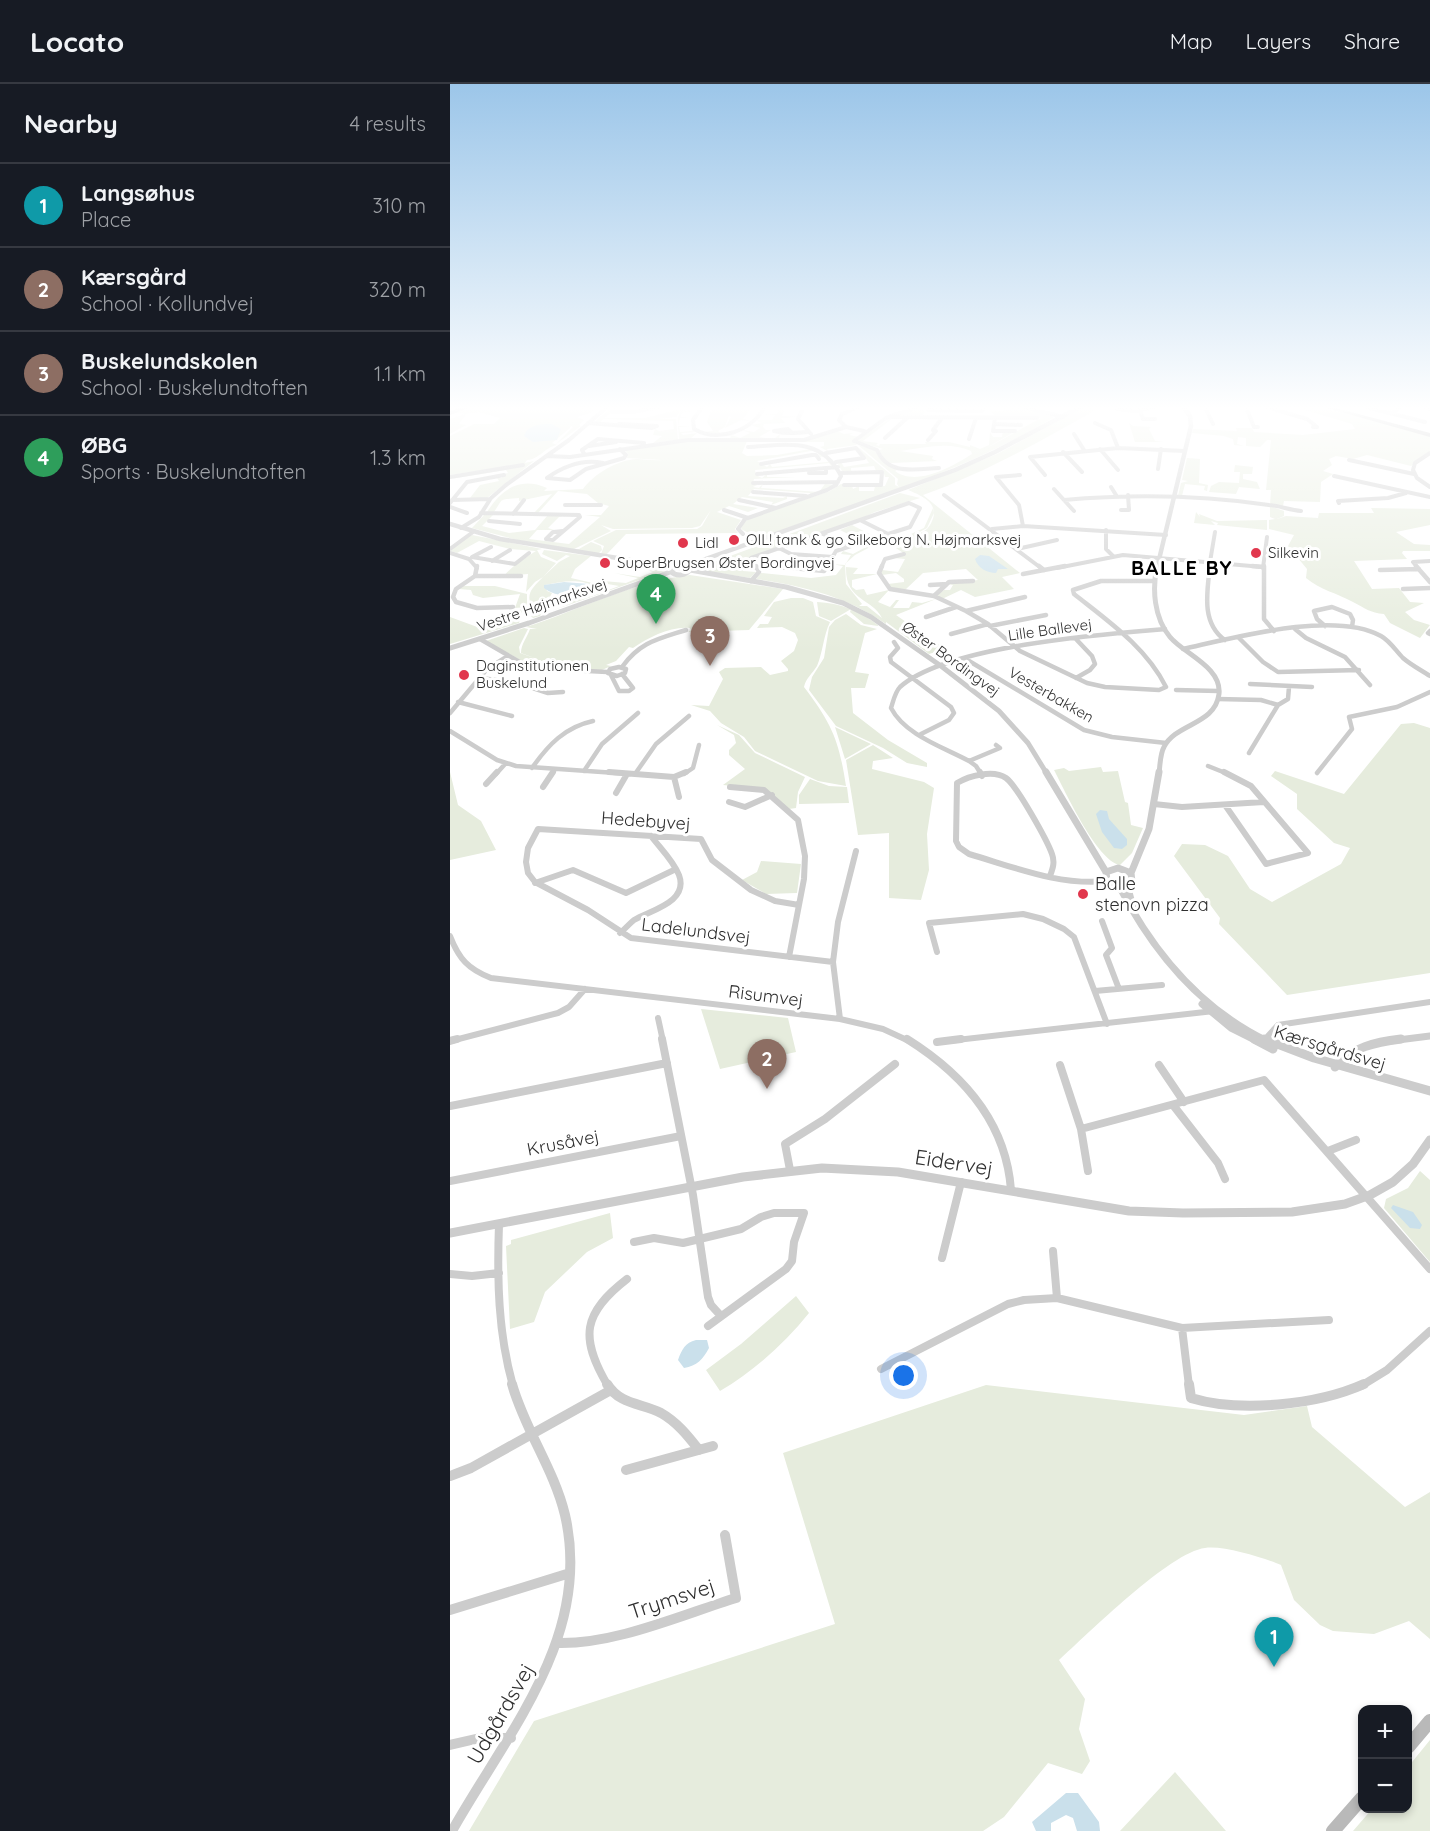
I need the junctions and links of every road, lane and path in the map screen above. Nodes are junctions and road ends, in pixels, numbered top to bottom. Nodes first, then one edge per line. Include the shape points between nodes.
1 (462, 489) edge
2 (502, 489) edge
3 (829, 489) edge
4 (904, 489) edge
5 (1006, 489) edge
6 (1054, 489) dead end
7 (1112, 489) edge
8 (1177, 489) edge
9 (1388, 489) edge
10 (753, 492) dead end
11 (1407, 493) junction
12 (944, 495) dead end
13 (1116, 495) junction
14 (1128, 495) junction
15 (808, 497) junction
16 (1430, 497) edge
17 (1175, 498) junction
18 (490, 499) junction
19 (568, 499) dead end
20 (524, 500) dead end
21 (739, 500) dead end
22 (1064, 500) junction
23 (451, 503) edge
24 (1339, 503) dead end
25 (565, 505) junction
26 (601, 505) dead end
27 (777, 508) junction
28 (724, 510) dead end
29 (1120, 510) dead end
30 (467, 511) dead end
31 (1074, 511) dead end
32 (1300, 511) dead end
33 (481, 513) junction
34 (496, 513) junction
35 (513, 514) junction
36 (560, 515) junction
37 (748, 518) junction
38 (860, 520) junction
39 (450, 524) edge
40 (520, 524) dead end
41 (1023, 526) junction
42 (461, 528) junction
43 (992, 529) junction
44 (1107, 530) junction
45 (563, 531) dead end
46 (473, 532) junction
47 (1215, 532) dead end
48 (743, 534) dead end
49 (823, 534) junction
50 (1166, 535) junction
51 (1266, 537) dead end
52 (1057, 540) dead end
53 (491, 547) dead end
54 (779, 548) junction
55 (1017, 549) junction
56 (510, 550) dead end
57 (450, 551) edge
58 (530, 553) dead end
59 (889, 555) dead end
60 (1113, 556) junction
61 (833, 557) junction
62 (471, 558) junction
63 (1160, 558) junction
64 (1430, 561) edge
65 (492, 562) junction
66 (1209, 562) junction
67 (510, 564) junction
68 (1263, 567) junction
69 (757, 568) junction
70 (689, 569) junction
71 (1419, 569) junction
72 (1044, 570) junction
73 (1380, 570) dead end
74 (672, 571) junction
75 (1023, 574) dead end
76 (476, 576) junction
77 (501, 576) junction
78 (521, 577) dead end
79 (971, 580) dead end
80 (751, 581) junction
81 (1154, 581) junction
82 (1430, 582) edge
83 (946, 584) junction
84 (930, 585) dead end
85 (1430, 588) edge
86 (1403, 589) dead end
87 (934, 596) junction
88 (1025, 597) dead end
89 (513, 607) dead end
90 (956, 607) junction
91 (966, 611) junction
92 (1046, 615) dead end
93 (926, 617) dead end
94 (989, 625) junction
95 (1325, 626) junction
96 (1352, 627) junction
97 (1165, 629) junction
98 (1295, 629) junction
99 (686, 630) dead end
100 (1274, 631) junction
101 (1123, 633) junction
102 (951, 634) dead end
103 (1238, 637) junction
104 (1075, 638) junction
105 (480, 639) junction
106 (1225, 640) junction
107 (894, 642) dead end
108 (1013, 646) junction
109 (450, 648) edge
110 (1183, 649) junction
111 (508, 656) junction
112 (964, 658) junction
113 (941, 666) junction
114 (622, 667) junction
115 (1359, 670) junction
116 (609, 674) junction
117 (622, 674) junction
118 (1430, 676) edge
119 (911, 677) junction
120 (480, 678) junction
121 (1076, 678) junction
122 (1250, 684) dead end
123 (1370, 685) dead end
124 (1289, 687) junction
125 (1312, 687) dead end
126 (1176, 690) dead end
127 (1218, 691) junction
128 (563, 692) dead end
129 (1430, 692) edge
130 (1218, 699) junction
131 (458, 703) junction
132 (450, 704) edge
133 (1278, 705) junction
134 (450, 712) edge
135 (638, 713) dead end
136 (512, 716) dead end
137 (689, 716) dead end
138 (593, 722) dead end
139 (450, 731) edge
140 (921, 734) junction
141 (1166, 743) junction
142 (699, 745) dead end
143 (996, 745) dead end
144 (1249, 753) dead end
145 (969, 761) junction
146 (506, 763) junction
147 (1208, 766) dead end
148 (532, 768) junction
149 (555, 769) junction
150 (584, 771) junction
151 (1317, 773) dead end
152 (627, 774) junction
153 (635, 774) junction
154 (982, 776) junction
155 (674, 777) junction
156 (486, 784) dead end
157 (543, 787) dead end
158 (730, 787) dead end
159 (616, 793) dead end
160 (772, 795) junction
161 (679, 797) dead end
162 (729, 802) dead end
163 (1264, 802) junction
164 (1154, 804) junction
165 (1225, 804) junction
166 (651, 836) junction
167 (856, 851) dead end
168 (1138, 857) junction
169 (676, 869) junction
170 (1122, 869) junction
171 (1110, 870) junction
172 (1131, 873) junction
173 (1050, 876) junction
174 (1107, 881) junction
175 (535, 883) junction
176 (1127, 885) junction
177 (1119, 886) junction
178 (799, 905) junction
179 (1136, 917) junction
180 (1102, 921) dead end
181 (621, 933) junction
182 (450, 936) edge
183 (937, 952) dead end
184 (789, 957) junction
185 (833, 962) junction
186 (1162, 985) dead end
187 (585, 989) junction
188 (1119, 989) junction
189 (1095, 992) junction
190 (1430, 1002) edge
191 (1213, 1011) junction
192 (658, 1018) dead end
193 (840, 1019) junction
194 (1107, 1023) junction
195 (1268, 1036) dead end
196 (1430, 1036) edge
197 (450, 1041) edge
198 (937, 1042) dead end
199 (667, 1063) junction
200 (896, 1064) dead end
201 (1060, 1065) dead end
202 (1159, 1065) dead end
203 (1335, 1066) junction
204 (1430, 1093) edge
205 (1184, 1102) junction
206 (1173, 1105) junction
207 (450, 1106) edge
208 (1081, 1129) junction
209 (681, 1136) junction
210 (1356, 1140) dead end
211 (1430, 1140) edge
212 (1328, 1151) junction
213 (790, 1170) junction
214 (1088, 1171) dead end
215 (1225, 1179) dead end
216 (450, 1181) edge
217 (961, 1182) junction
218 (692, 1187) junction
219 (1011, 1190) junction
220 (1368, 1196) junction
221 (499, 1224) junction
222 (450, 1233) edge
223 (701, 1239) junction
224 (634, 1242) dead end
225 (1053, 1251) dead end
226 (942, 1258) dead end
227 (1430, 1269) edge
228 (499, 1273) junction
229 (450, 1275) edge
230 (627, 1279) dead end
231 (1057, 1298) junction
232 (720, 1316) junction
233 (1329, 1320) dead end
234 (708, 1326) dead end
235 (1182, 1328) junction
236 (1430, 1331) edge
237 (881, 1369) dead end
238 (611, 1390) junction
239 (532, 1434) junction
240 (713, 1446) dead end
241 (699, 1450) junction
242 (626, 1470) dead end
243 (450, 1476) edge
244 (725, 1534) dead end
245 (570, 1573) junction
246 (450, 1610) edge
247 (556, 1643) junction
248 (1430, 1721) edge
249 (511, 1737) junction
250 (1412, 1741) edge
251 (450, 1744) edge
252 (1358, 1803) edge
253 (452, 1831) edge
254 (1333, 1831) edge

1 - 23 street
2 - 18 street
3 - 15 street
4 - 70 street
5 - 41 street via 1020,506
6 - 22 street
7 - 13 street
8 - 17 street
9 - 11 street
10 - 15 street
11 - 16 street
11 - 24 street
12 - 43 street
13 - 14 street
13 - 22 street
14 - 17 street
14 - 29 street via 1129,510
15 - 27 street
17 - 32 street
17 - 50 street
18 - 23 street
18 - 33 street
19 - 25 street
20 - 35 street
21 - 27 street
22 - 31 street
23 - 30 street
25 - 26 street
25 - 36 street
27 - 37 street
28 - 37 street
33 - 34 street
33 - 42 street
34 - 35 street
34 - 40 street via 488,523
35 - 36 street
36 - 45 street via 579,517
37 - 48 street via 738,529
38 - 38 street via 909,503 920,508 910,527 888,534
38 - 49 street
39 - 42 street
41 - 43 street
41 - 44 street
42 - 46 street
43 - 55 street
44 - 50 street
44 - 60 street via 1106,549
46 - 57 street
46 - 74 street
47 - 66 street
49 - 54 street
49 - 61 street via 851,546 836,551
50 - 63 street
51 - 68 street
52 - 55 street
53 - 62 street
54 - 61 street via 791,554
54 - 69 street via 751,558
55 - 72 street
56 - 65 street
57 - 62 street
58 - 67 street
59 - 87 street via 899,551 904,554 885,559 879,573 890,589
60 - 63 street
60 - 72 street
61 - 69 street via 824,571
62 - 65 street
62 - 76 street via 477,567
63 - 66 street
63 - 81 street
64 - 71 street via 1413,562
65 - 67 street
66 - 68 street
66 - 106 street via 1211,625
67 - 77 street
68 - 100 street via 1264,619
69 - 80 street via 759,572
70 - 74 street
70 - 80 street, Øster Bordingvej
71 - 73 street
71 - 82 street
72 - 75 street
74 - 105 street, Vestre Højmarksvej
76 - 77 street
76 - 89 street via 456,590 456,602 477,608
77 - 78 street
79 - 83 street
80 - 113 street, Øster Bordingvej via 806,591 843,603 871,617
81 - 97 street
81 - 101 street via 1123,580 1073,590
83 - 84 street
83 - 87 street
85 - 86 street
87 - 90 street
88 - 91 street
90 - 91 street
90 - 93 street
91 - 94 street
92 - 94 street
94 - 102 street
94 - 108 street
95 - 96 street
95 - 96 street via 1314,611 1331,606 1350,614
95 - 98 street
96 - 118 street via 1385,638 1405,660
97 - 101 street, Lille Ballevej
97 - 110 street
98 - 100 street
98 - 115 street via 1345,657
99 - 114 street via 648,642
100 - 103 street
101 - 104 street, Lille Ballevej
101 - 121 street via 1153,664 1166,684 1164,689 1095,686
103 - 106 street
103 - 115 street via 1266,668 1278,672
104 - 108 street, Lille Ballevej
104 - 121 street via 1095,662 1092,669
105 - 109 street, Vestre Højmarksvej
105 - 111 street
106 - 110 street
107 - 119 street via 898,648 891,662
108 - 112 street, Lille Ballevej
108 - 121 street
110 - 127 street via 1209,670
111 - 116 street via 537,669
111 - 120 street
112 - 113 street, Lille Ballevej
112 - 141 street, Vesterbakken via 1084,730
113 - 119 street, Lille Ballevej
113 - 171 street, Øster Bordingvej via 999,711 1028,743
114 - 116 street via 612,668
114 - 117 street via 626,669
115 - 123 street
116 - 117 street
116 - 117 street via 619,691 632,690
119 - 140 street via 896,689 891,707 899,720
119 - 140 street via 951,706 954,713 949,720
120 - 128 street via 514,682 548,693
120 - 131 street
122 - 124 street
124 - 125 street
124 - 133 street via 1288,699
126 - 127 street
127 - 130 street
129 - 151 street via 1397,706 1349,717 1352,729
130 - 133 street via 1261,700
130 - 141 street via 1209,714
131 - 132 street
131 - 134 street
131 - 136 street
133 - 144 street
135 - 150 street via 602,744
137 - 153 street via 656,744
138 - 148 street via 573,727 555,738
139 - 146 street
140 - 145 street
141 - 164 street
142 - 155 street via 693,768
143 - 145 street via 1000,748
145 - 154 street
146 - 148 street
146 - 156 street
147 - 163 street via 1245,781
148 - 149 street
149 - 150 street
149 - 157 street
150 - 152 street
152 - 153 street
152 - 159 street
153 - 155 street
154 - 173 street via 1001,776 1010,781 1052,854 1054,866
154 - 173 street via 962,779 955,786 959,847 969,854
155 - 161 street
158 - 160 street via 764,790
160 - 162 street via 748,807
160 - 178 street via 798,820 805,856
163 - 165 street
163 - 165 street via 1308,853 1266,864
164 - 165 street
164 - 168 street
166 - 169 street
166 - 175 street, Hedebyvej via 538,829 525,856 528,875
166 - 178 street, Hedebyvej via 701,839 718,866 751,890 775,901
167 - 185 street via 838,922
168 - 170 street
168 - 172 street
169 - 175 street, Ladelundsvej via 626,893 573,870
169 - 181 street via 682,884 679,892 665,906 632,922
170 - 171 street
170 - 172 street
171 - 174 street
172 - 176 street via 1133,879
173 - 174 street via 1076,883
174 - 177 street
175 - 181 street, Ladelundsvej
176 - 177 street
176 - 179 street, Kærsgårdsvej
177 - 179 street, Kærsgårdsvej
178 - 184 street
179 - 191 street, Kærsgårdsvej via 1195,998
180 - 188 street via 1112,948 1106,955
181 - 184 street, Ladelundsvej via 645,941
182 - 187 street, Risumvej via 460,961 472,972 491,978
183 - 189 street via 929,923 1033,915 1074,937
184 - 185 street, Ladelundsvej
185 - 193 street
186 - 188 street
187 - 193 street, Risumvej
187 - 197 street via 558,1013
188 - 189 street
189 - 194 street
190 - 195 street via 1278,1025
191 - 194 street
191 - 203 street, Kærsgårdsvej via 1231,1028 1263,1045
192 - 199 street
193 - 219 street, Risumvej via 888,1031 926,1051 942,1065 983,1107 993,1124 1004,1146
194 - 198 street
196 - 203 street via 1362,1047 1350,1051
199 - 207 street
199 - 209 street
200 - 213 street via 825,1119 785,1144
201 - 208 street
202 - 205 street
203 - 204 street, Kærsgårdsvej
205 - 206 street
205 - 212 street via 1264,1080
206 - 208 street
206 - 215 street via 1218,1163
208 - 214 street
209 - 216 street, Krusåvej
209 - 218 street
210 - 212 street
211 - 220 street, Eidervej via 1404,1173
212 - 220 street
213 - 217 street, Eidervej via 864,1168
213 - 218 street, Eidervej
217 - 219 street, Eidervej
217 - 226 street
218 - 221 street, Eidervej
218 - 223 street
219 - 220 street, Eidervej via 1095,1206 1162,1213 1295,1213 1323,1210
220 - 227 street
221 - 222 street, Eidervej
221 - 228 street, Udgårdsvej
223 - 224 street via 676,1243 654,1238
223 - 232 street via 708,1297
223 - 232 street via 741,1229 774,1213 804,1213 792,1261 786,1269
225 - 231 street
228 - 229 street
228 - 239 street, Udgårdsvej via 505,1360
230 - 238 street via 598,1305 588,1329 603,1378
231 - 235 street
231 - 237 street via 1008,1304
232 - 234 street
233 - 235 street
235 - 236 street via 1191,1398 1250,1405 1303,1400 1359,1387 1383,1373
238 - 239 street
238 - 241 street via 619,1398 673,1420
239 - 243 street
239 - 245 street, Udgårdsvej via 561,1500
240 - 241 street
241 - 242 street
244 - 247 street, Trymsvej via 735,1598 603,1640
245 - 246 street
245 - 247 street, Udgårdsvej
247 - 249 street, Udgårdsvej via 533,1702
248 - 250 main road
249 - 251 street via 487,1735
249 - 253 street, Udgårdsvej
252 - 254 main road

